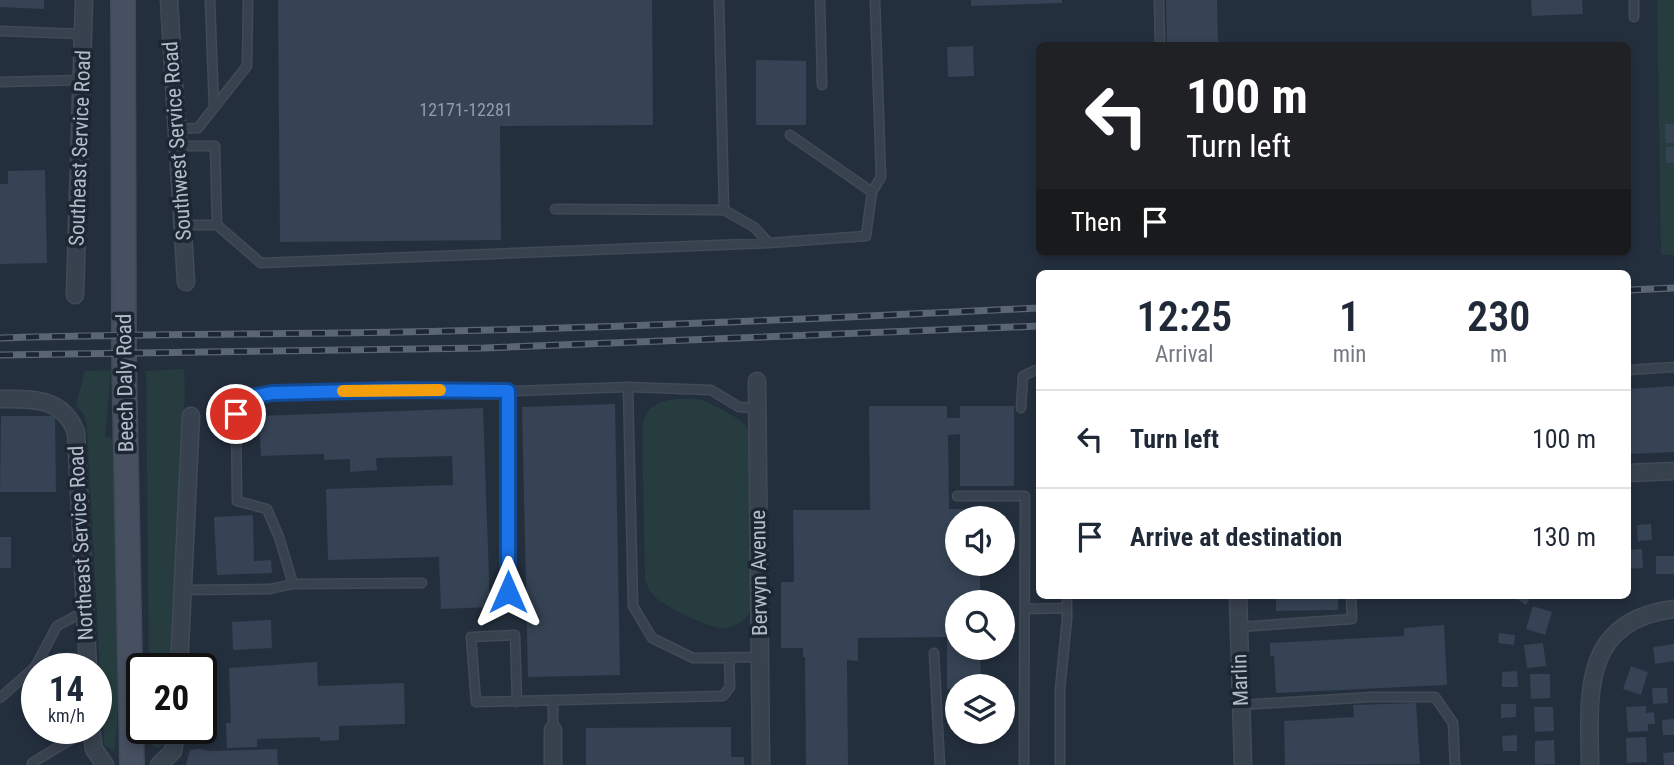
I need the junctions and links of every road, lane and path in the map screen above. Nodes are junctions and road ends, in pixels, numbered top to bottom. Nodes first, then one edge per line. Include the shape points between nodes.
1 (84, 0) edge
2 (123, 0) edge
3 (169, 0) edge
4 (210, 0) edge
5 (248, 0) edge
6 (719, 0) edge
7 (820, 0) edge
8 (876, 0) edge
9 (1159, 0) edge
10 (1634, 0) edge
11 (1634, 17) dead end
12 (0, 31) edge
13 (83, 34) junction
14 (1160, 42) edge
15 (82, 80) junction
16 (0, 82) edge
17 (822, 85) dead end
18 (214, 108) junction
19 (176, 129) junction
20 (790, 135) dead end
21 (177, 146) junction
22 (872, 192) junction
23 (555, 209) dead end
24 (724, 210) junction
25 (182, 225) junction
26 (217, 225) junction
27 (769, 243) junction
28 (186, 282) dead end
29 (75, 295) dead end
30 (1674, 367) edge
31 (1036, 370) edge
32 (1631, 370) edge
33 (757, 381) dead end
34 (628, 387) junction
35 (508, 391) junction
36 (0, 399) edge
37 (757, 408) junction
38 (1021, 408) dead end
39 (191, 416) dead end
40 (1674, 471) edge
41 (1631, 473) edge
42 (957, 496) dead end
43 (422, 583) dead end
44 (293, 584) junction
45 (183, 590) junction
46 (508, 592) dead end
47 (1067, 599) edge
48 (1238, 599) edge
49 (1351, 599) edge
50 (1067, 608) junction
51 (1025, 609) junction
52 (1674, 610) edge
53 (85, 611) junction
54 (1239, 627) junction
55 (44, 653) edge
56 (87, 653) edge
57 (181, 653) edge
58 (934, 653) dead end
59 (729, 657) junction
60 (760, 657) junction
61 (21, 681) edge
62 (0, 698) edge
63 (553, 701) junction
64 (517, 702) junction
65 (1241, 705) junction
66 (553, 730) joint
67 (63, 744) edge
68 (93, 744) edge
69 (174, 744) edge
70 (32, 765) edge
71 (105, 765) edge
72 (132, 765) edge
73 (159, 765) edge
74 (553, 765) edge
75 (761, 765) edge
76 (940, 765) edge
77 (1024, 765) edge
78 (1060, 765) edge
79 (1242, 765) edge
80 (1455, 765) edge
81 (1590, 765) edge

1 - 13 street, Southeast Service Road
2 - 72 main road, Beech Daly Road
3 - 19 street, Southwest Service Road
4 - 18 lane
5 - 18 lane via 247,66
6 - 24 lane
7 - 17 lane
8 - 22 lane via 881,177
9 - 14 lane
10 - 11 lane
12 - 13 lane
13 - 15 street, Southeast Service Road
15 - 16 lane
15 - 29 street, Southeast Service Road
18 - 19 lane via 198,128
19 - 21 street, Southwest Service Road
20 - 22 lane
21 - 25 street, Southwest Service Road
21 - 26 lane via 215,146
22 - 27 lane via 866,236
23 - 24 lane
24 - 27 lane via 754,227
25 - 26 lane
25 - 28 street, Southwest Service Road
26 - 27 lane via 261,263
30 - 32 lane
31 - 38 lane via 1023,376
33 - 37 street, Berwyn Avenue
34 - 35 lane
34 - 37 lane via 711,390 738,407
34 - 59 lane via 633,606 652,638 693,658
35 - 44 lane via 399,390 251,397 236,414 237,501 267,509
35 - 46 lane
36 - 53 street, Northeast Service Road via 50,403 62,409 76,432
37 - 60 street, Berwyn Avenue
39 - 45 street
40 - 41 street
42 - 51 lane via 1025,496
43 - 44 lane
44 - 45 lane via 270,589
45 - 57 street
47 - 50 lane
48 - 54 street, Marlin
49 - 54 lane via 1352,619
50 - 51 lane
50 - 78 lane
51 - 77 lane
52 - 81 street via 1641,617 1613,636 1602,650 1589,697
53 - 55 lane via 57,626
53 - 56 street, Northeast Service Road
54 - 65 street, Marlin
58 - 76 lane
59 - 60 lane
59 - 63 lane via 730,687 723,696
60 - 75 street, Berwyn Avenue
61 - 62 lane
63 - 64 lane
63 - 66 lane
64 - 64 lane via 476,702 471,636 515,635
65 - 79 street, Marlin
65 - 80 lane via 1435,697 1453,723
66 - 74 street
67 - 70 lane
68 - 71 street
69 - 73 street

